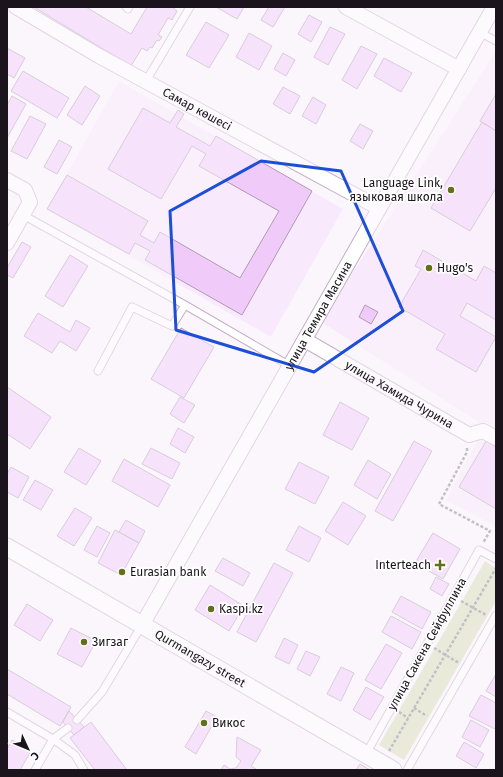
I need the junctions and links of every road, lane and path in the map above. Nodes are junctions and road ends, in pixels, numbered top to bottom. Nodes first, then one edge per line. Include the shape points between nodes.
1 (16, 7) edge
2 (126, 7) edge
3 (129, 7) edge
4 (190, 7) edge
5 (346, 7) edge
6 (494, 7) edge
7 (481, 33) junction
8 (496, 41) edge
9 (459, 69) junction
10 (146, 81) junction
11 (7, 180) edge
12 (379, 208) junction
13 (23, 215) junction
14 (7, 243) edge
15 (185, 305) junction
16 (305, 340) junction
17 (290, 366) junction
18 (98, 370) dead end
19 (469, 435) junction
20 (496, 438) edge
21 (7, 547) edge
22 (479, 550) junction
23 (496, 559) edge
24 (496, 567) edge
25 (453, 596) junction
26 (473, 608) junction
27 (495, 617) edge
28 (142, 625) junction
29 (427, 644) junction
30 (445, 655) junction
31 (466, 668) junction
32 (414, 708) junction
33 (7, 712) edge
34 (77, 720) dead end
35 (435, 721) junction
36 (68, 728) dead end
37 (53, 739) junction
38 (389, 751) dead end
39 (366, 754) junction
40 (35, 770) edge
41 (84, 770) edge
42 (393, 770) edge
43 (407, 770) edge

1 - 10 street, Самар көшесі
2 - 3 lane
4 - 10 lane
5 - 9 street
6 - 7 street, улица Темира Масина
7 - 8 lane
7 - 9 street, улица Темира Масина
9 - 12 street, улица Темира Масина
10 - 12 street, Самар көшесі
11 - 13 street via 25,190 30,202
12 - 16 street, улица Темира Масина
13 - 14 street
13 - 15 lane
15 - 17 lane
15 - 18 lane via 172,326 132,307
16 - 17 street, улица Темира Масина
16 - 19 street, улица Хамида Чурина
17 - 28 street, улица Темира Масина
19 - 20 street via 483,431
19 - 22 path via 467,452 439,504 490,531
21 - 28 street, Qurmangazy street
22 - 23 lane
22 - 25 lane, улица Сакена Сейфуллина
24 - 26 path
25 - 26 path
25 - 29 lane, улица Сакена Сейфуллина
26 - 27 path
26 - 30 path
27 - 31 lane
28 - 34 lane via 102,692
28 - 39 street, Qurmangazy street
29 - 30 path
29 - 39 lane, улица Сакена Сейфуллина
30 - 31 path
30 - 32 path
31 - 35 lane
32 - 35 path
32 - 38 path
33 - 37 lane
35 - 43 lane
36 - 37 lane
37 - 40 lane
37 - 41 lane via 75,755
39 - 42 street, Qurmangazy street

